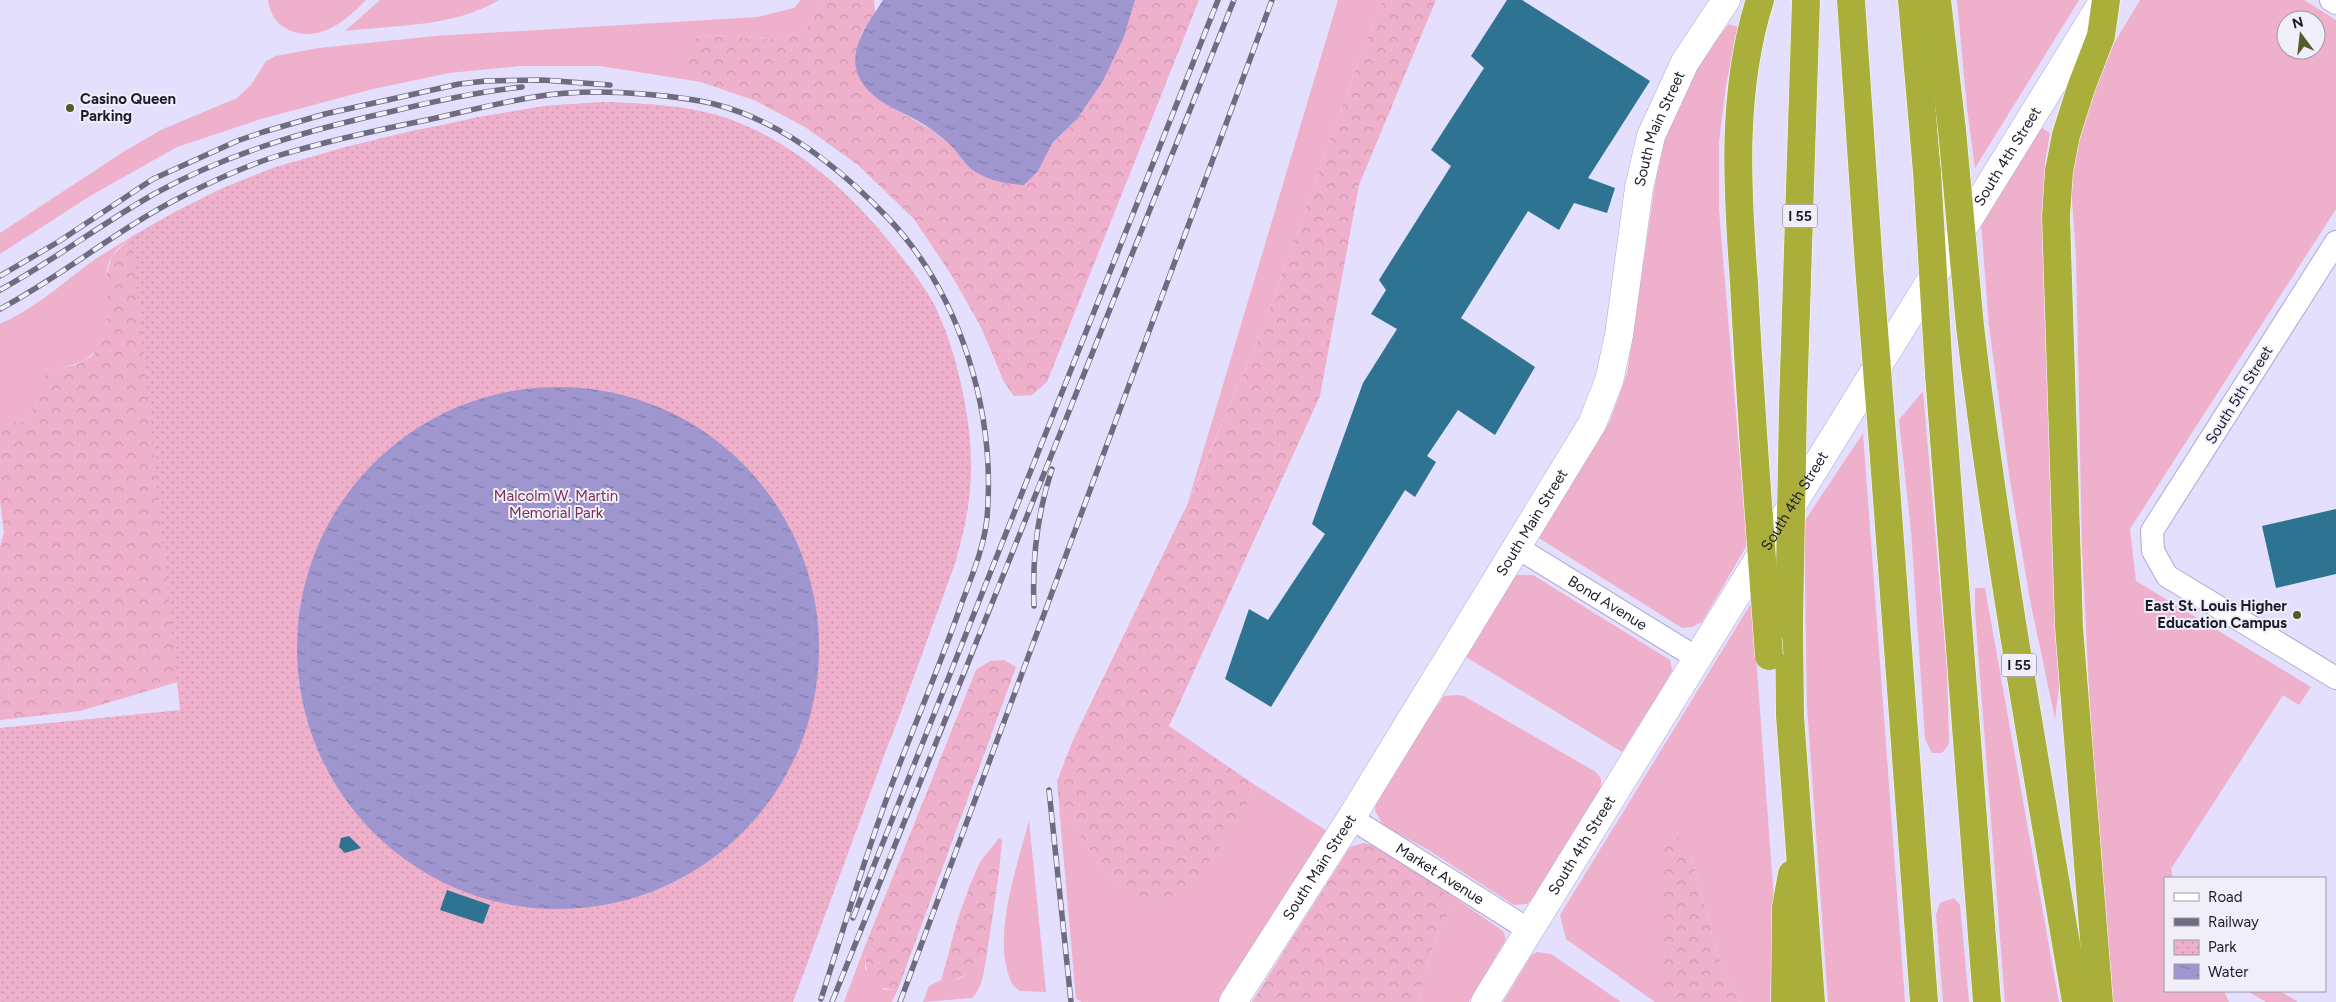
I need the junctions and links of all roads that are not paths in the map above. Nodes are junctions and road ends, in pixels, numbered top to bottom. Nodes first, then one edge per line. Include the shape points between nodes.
1 (1726, 0) edge
2 (1760, 0) edge
3 (1806, 0) edge
4 (1851, 0) edge
5 (1912, 0) edge
6 (1937, 0) edge
7 (2105, 0) edge
8 (2331, 0) edge
9 (2336, 3) edge
10 (2336, 242) edge
11 (1518, 548) junction
12 (1697, 658) junction
13 (2336, 678) edge
14 (1790, 716) junction
15 (1351, 818) junction
16 (1529, 930) junction
17 (1797, 944) junction
18 (1233, 1002) edge
19 (1485, 1002) edge
20 (1785, 1002) edge
21 (1811, 1002) edge
22 (1924, 1002) edge
23 (1987, 1002) edge
24 (2076, 1002) edge
25 (2099, 1002) edge

1 - 11 street, South Main Street via 1685,62 1651,136 1639,188 1619,335 1609,381 1592,424
2 - 14 highway, bridge via 1746,60 1739,111 1738,175 1769,656 1780,702
3 - 14 highway, I 55, bridge via 1793,404
4 - 22 highway, bridge
5 - 23 highway, bridge
6 - 24 highway, I 55, bridge via 1986,455
7 - 12 street, South 4th Street
7 - 25 highway via 2101,36 2066,135 2059,170 2056,216 2069,627
8 - 9 street
10 - 13 street, South 5th Street via 2152,532 2153,551 2167,576
11 - 12 street, Bond Avenue
11 - 15 street, South Main Street
12 - 16 street, South 4th Street
14 - 17 highway, I 55 via 1801,849 1790,879 1786,907
15 - 16 street, Market Avenue
15 - 18 street, South Main Street
16 - 19 street, South 4th Street
17 - 20 highway
17 - 21 highway

